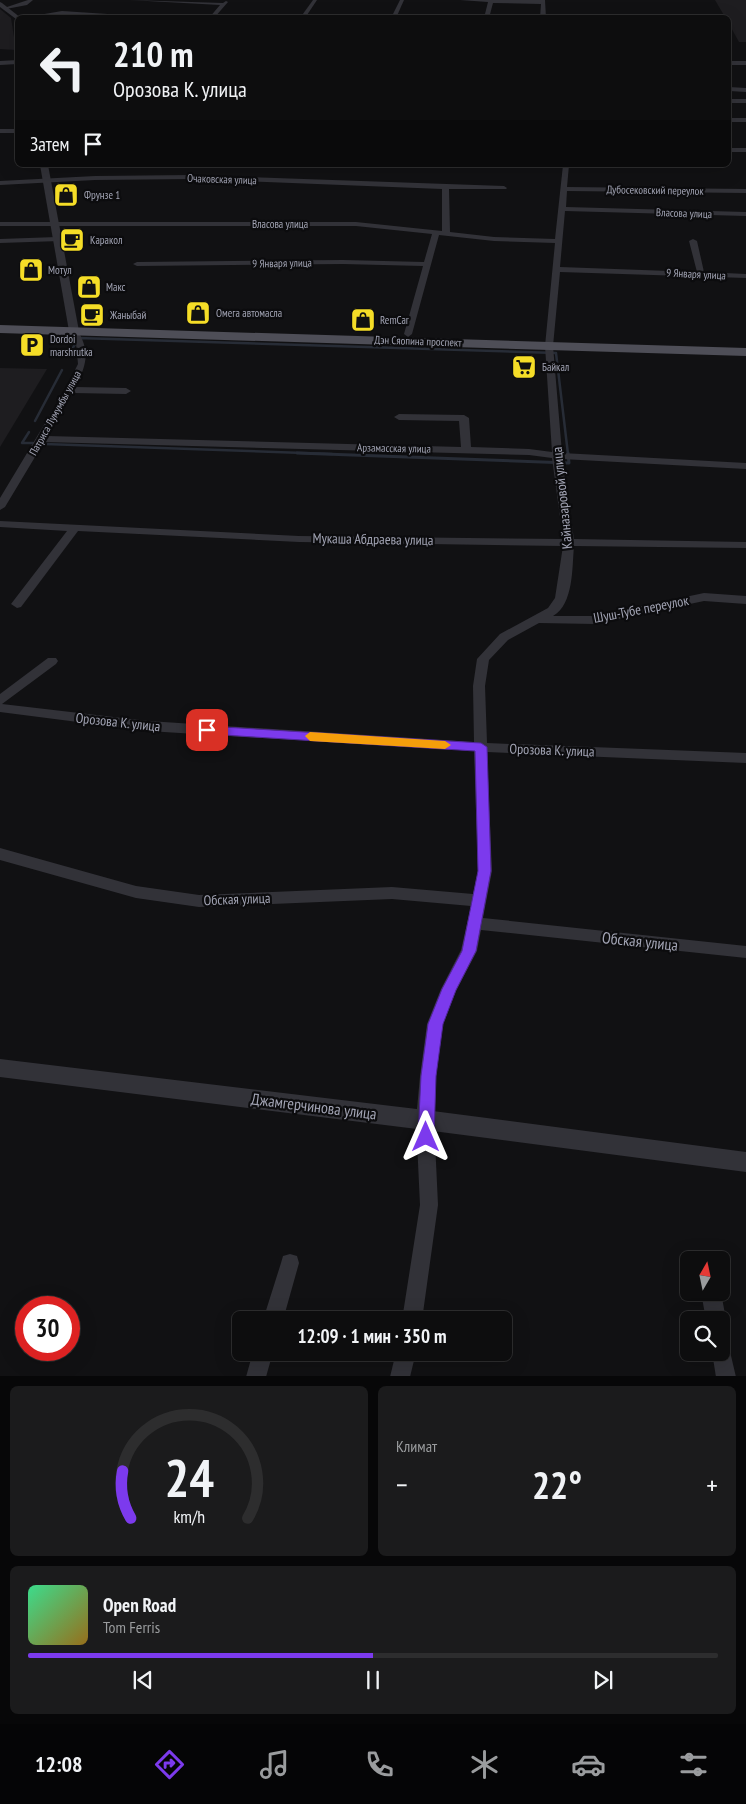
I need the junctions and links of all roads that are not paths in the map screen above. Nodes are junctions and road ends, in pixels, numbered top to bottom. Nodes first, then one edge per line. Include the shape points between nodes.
1 (31, 0) edge
2 (131, 0) edge
3 (315, 0) edge
4 (402, 0) edge
5 (462, 0) edge
6 (491, 1) edge
7 (225, 2) edge
8 (543, 2) edge
9 (3, 6) edge
10 (46, 15) edge
11 (92, 15) edge
12 (214, 15) edge
13 (304, 15) edge
14 (394, 15) edge
15 (487, 15) edge
16 (543, 15) edge
17 (15, 16) edge
18 (15, 62) edge
19 (0, 63) edge
20 (731, 63) edge
21 (746, 63) edge
22 (731, 89) edge
23 (746, 90) edge
24 (731, 101) edge
25 (746, 101) edge
26 (731, 120) edge
27 (746, 120) edge
28 (0, 131) edge
29 (15, 131) edge
30 (731, 150) edge
31 (746, 150) edge
32 (44, 167) edge
33 (566, 167) edge
34 (46, 180) junction
35 (0, 183) edge
36 (445, 188) junction
37 (504, 188) dead end
38 (564, 189) junction
39 (746, 192) edge
40 (562, 209) junction
41 (746, 214) edge
42 (54, 223) junction
43 (0, 224) edge
44 (436, 232) junction
45 (446, 233) junction
46 (57, 239) junction
47 (0, 241) edge
48 (559, 241) junction
49 (693, 241) dead end
50 (137, 264) dead end
51 (427, 264) junction
52 (556, 269) junction
53 (701, 274) junction
54 (746, 276) edge
55 (0, 322) edge
56 (73, 328) junction
57 (0, 329) edge
58 (298, 334) junction
59 (408, 334) junction
60 (549, 342) junction
61 (746, 345) edge
62 (746, 352) edge
63 (70, 390) junction
64 (126, 391) dead end
65 (399, 416) dead end
66 (41, 439) junction
67 (466, 450) junction
68 (558, 456) junction
69 (746, 466) edge
70 (0, 507) edge
71 (0, 524) edge
72 (75, 528) junction
73 (569, 542) junction
74 (746, 545) edge
75 (746, 600) edge
76 (17, 604) dead end
77 (535, 619) junction
78 (52, 661) dead end
79 (0, 700) edge
80 (0, 708) edge
81 (481, 747) junction
82 (746, 758) edge
83 (0, 854) edge
84 (480, 901) junction
85 (475, 923) junction
86 (746, 952) edge
87 (0, 1068) edge
88 (425, 1120) junction
89 (746, 1162) edge
90 (290, 1263) dead end
91 (276, 1311) edge
92 (413, 1311) edge
93 (261, 1361) edge
94 (404, 1361) edge
95 (723, 1361) edge
96 (256, 1376) edge
97 (400, 1376) edge
98 (726, 1376) edge

1 - 9 street via 25,4
2 - 7 street
3 - 13 street
4 - 14 street
5 - 6 street
6 - 8 street
6 - 15 street
7 - 12 street
8 - 16 street
9 - 17 street
10 - 11 street
18 - 19 street
20 - 21 street
22 - 23 street
24 - 25 street
26 - 27 street
28 - 29 street
30 - 31 street
32 - 34 street, Патриса Лумумбы улица
33 - 38 street, Кайназаровой улица
34 - 35 street, Очаковская улица
34 - 36 street, Очаковская улица via 190,177
34 - 42 street, Патриса Лумумбы улица
36 - 37 street, Очаковская улица
36 - 45 street
38 - 39 street, Дубосековский переулок
38 - 40 street, Кайназаровой улица
40 - 41 street, Власова улица
40 - 48 street, Кайназаровой улица
42 - 43 street, Власова улица
42 - 44 street, Власова улица via 356,224
42 - 46 street, Патриса Лумумбы улица
44 - 45 street, Власова улица
44 - 51 street
45 - 48 street, Власова улица via 494,239
46 - 47 street
46 - 56 street, Патриса Лумумбы улица
48 - 52 street, Кайназаровой улица
49 - 53 street
50 - 51 street, 9 Января улица
51 - 59 street
52 - 53 street, 9 Января улица
52 - 60 street, Кайназаровой улица
53 - 54 street, 9 Января улица
55 - 56 main road, Дэн Сяопина проспект
56 - 57 main road, Дэн Сяопина проспект
56 - 58 main road, Дэн Сяопина проспект
56 - 63 street, Патриса Лумумбы улица via 82,352 82,364
58 - 59 main road, Дэн Сяопина проспект
58 - 60 main road, Дэн Сяопина проспект
59 - 60 main road, Дэн Сяопина проспект
60 - 61 main road, Дэн Сяопина проспект
60 - 62 main road, Дэн Сяопина проспект
60 - 68 street, Кайназаровой улица
63 - 64 street
63 - 66 street, Патриса Лумумбы улица
65 - 67 street via 464,418
66 - 67 street, Арзамасская улица
66 - 70 street, Патриса Лумумбы улица
67 - 68 street, Арзамасская улица
68 - 69 street, Арзамасская улица
68 - 73 street, Кайназаровой улица
71 - 72 street, Мукаша Абдраева улица
72 - 73 street, Мукаша Абдраева улица via 299,539
72 - 76 street
73 - 74 street, Мукаша Абдраева улица
73 - 77 street, Кайназаровой улица via 566,581 561,598 552,611
75 - 77 street, Шуш-Тубе переулок via 704,597 595,620
77 - 81 street, Кайназаровой улица via 504,637 483,658 479,686
78 - 79 street
80 - 81 street, Орозова К. улица via 148,726
81 - 82 street, Орозова К. улица
81 - 84 street, Кайназаровой улица via 485,871
83 - 84 street, Обская улица via 136,892 199,901 392,894
84 - 85 street, Кайназаровой улица
85 - 86 street, Обская улица
85 - 88 street, Кайназаровой улица via 469,951 449,989 436,1024
87 - 88 street, Джамгерчинова улица
88 - 89 street, Джамгерчинова улица
88 - 92 street, Кайназаровой улица via 429,1204
90 - 91 street
93 - 96 street
94 - 97 street
95 - 98 street

